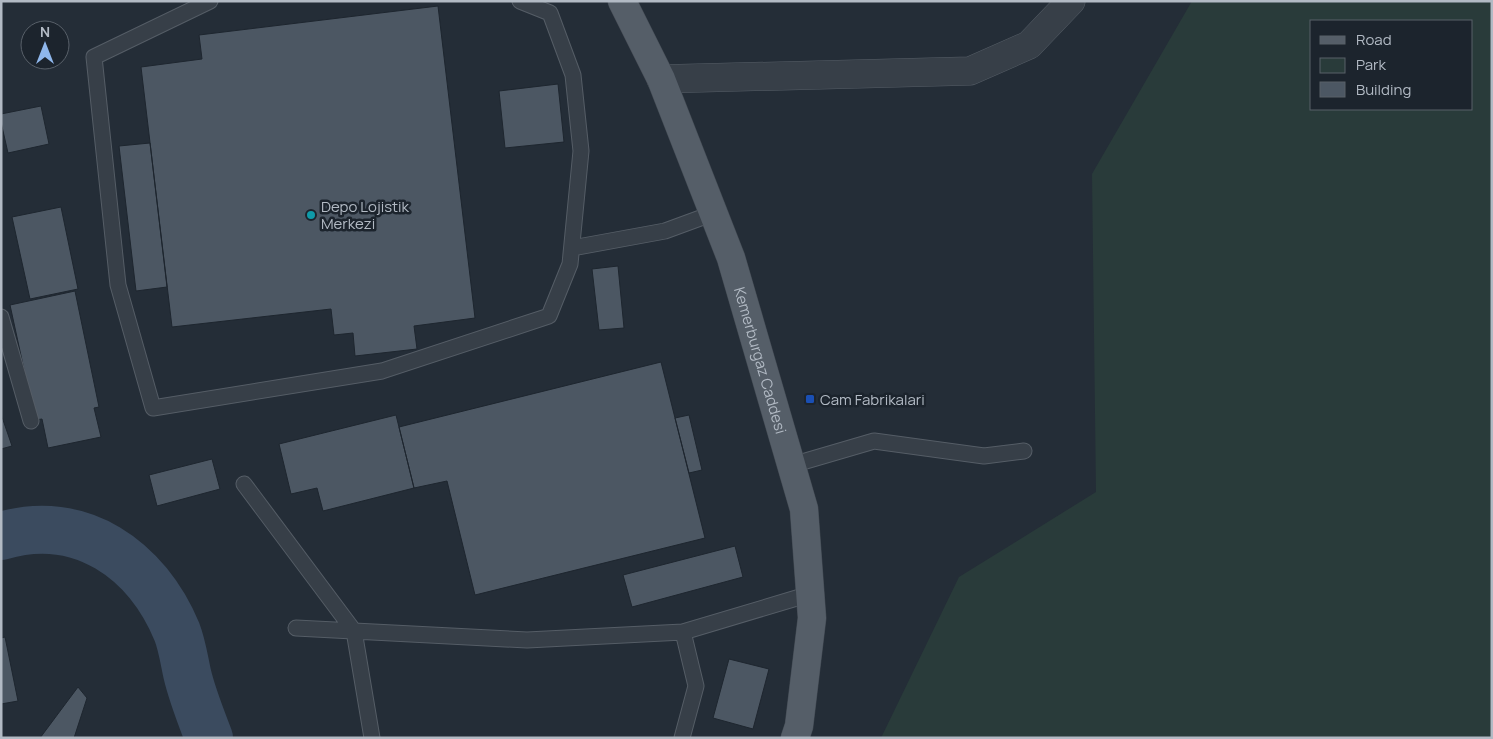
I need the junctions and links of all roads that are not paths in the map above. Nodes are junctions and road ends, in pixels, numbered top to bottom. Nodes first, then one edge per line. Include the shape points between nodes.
1 (210, 1) edge
2 (520, 1) edge
3 (622, 1) edge
4 (1071, 1) edge
5 (661, 79) junction
6 (714, 212) junction
7 (572, 248) junction
8 (1, 317) edge
9 (31, 421) dead end
10 (1024, 451) dead end
11 (792, 465) junction
12 (244, 484) dead end
13 (810, 594) junction
14 (296, 628) dead end
15 (354, 631) junction
16 (683, 632) junction
17 (372, 738) edge
18 (682, 738) edge
19 (795, 738) edge

1 - 7 lane via 94,57 118,285 153,408 382,371 549,316 570,264
2 - 7 lane via 550,13 573,75 581,151
3 - 5 main road, Kemerburgaz Caddesi
4 - 5 street via 1029,45 970,72
5 - 6 main road, Kemerburgaz Caddesi
6 - 7 lane via 665,231
6 - 11 main road, Kemerburgaz Caddesi via 732,258
8 - 9 lane
10 - 11 lane via 984,456 874,441
11 - 13 main road, Kemerburgaz Caddesi via 804,509
12 - 15 lane
13 - 16 lane
13 - 19 main road, Kemerburgaz Caddesi via 812,618
14 - 15 lane
15 - 16 lane via 527,640
15 - 17 lane
16 - 18 lane via 696,686

